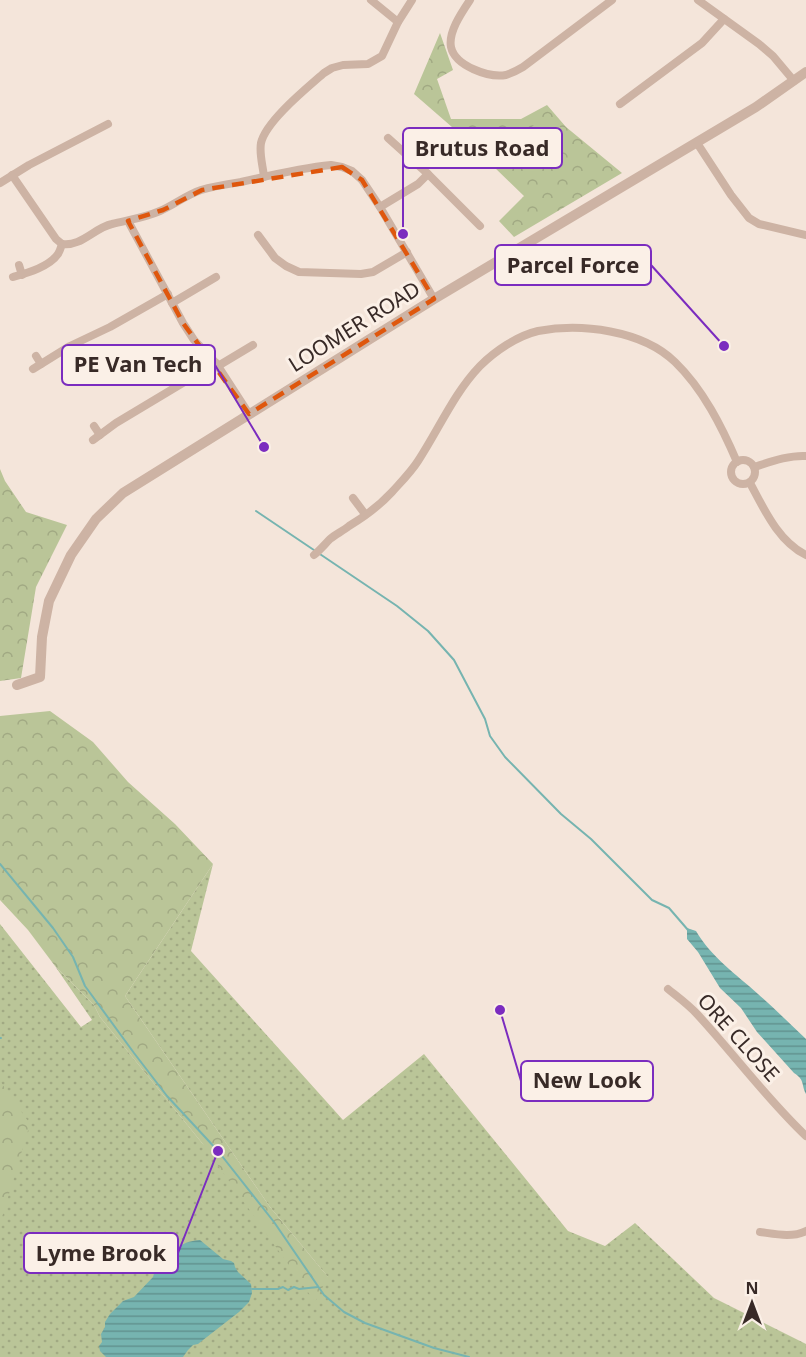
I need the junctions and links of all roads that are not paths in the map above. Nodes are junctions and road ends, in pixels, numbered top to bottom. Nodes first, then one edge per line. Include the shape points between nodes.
1 (371, 0) edge
2 (412, 0) edge
3 (470, 0) edge
4 (612, 0) edge
5 (698, 0) edge
6 (724, 19) junction
7 (398, 22) junction
8 (806, 72) edge
9 (794, 81) junction
10 (620, 104) dead end
11 (108, 124) dead end
12 (388, 138) dead end
13 (697, 143) junction
14 (428, 174) junction
15 (12, 175) junction
16 (264, 177) junction
17 (0, 183) edge
18 (380, 207) junction
19 (128, 221) junction
20 (480, 226) dead end
21 (258, 235) dead end
22 (806, 235) edge
23 (62, 244) junction
24 (407, 252) junction
25 (19, 265) dead end
26 (216, 277) dead end
27 (168, 294) junction
28 (434, 299) junction
29 (172, 303) junction
30 (253, 345) dead end
31 (36, 363) dead end
32 (217, 365) junction
33 (249, 414) junction
34 (94, 426) dead end
35 (806, 456) edge
36 (737, 462) junction
37 (754, 466) junction
38 (750, 483) junction
39 (353, 498) dead end
40 (365, 514) junction
41 (314, 555) dead end
42 (806, 555) edge
43 (17, 685) dead end
44 (668, 989) dead end
45 (806, 1136) edge
46 (806, 1231) edge
47 (760, 1232) dead end

1 - 7 street
2 - 7 street
3 - 4 street via 452,32 451,47 461,61 479,72 506,75
5 - 6 street
6 - 9 street via 773,56
6 - 10 street via 702,43
7 - 16 street via 382,56 368,64 332,68 269,126 261,144
8 - 9 street, LOOMER ROAD
9 - 13 street, LOOMER ROAD
11 - 15 street
12 - 14 street
13 - 22 street via 748,218
13 - 28 street, LOOMER ROAD
14 - 18 street
14 - 20 street
15 - 17 street
15 - 23 street
16 - 18 street via 319,166 342,166 362,180
16 - 19 street via 202,190 164,210
18 - 24 street
19 - 23 street via 110,224 75,243
19 - 27 street
21 - 24 street via 274,258 299,272 373,272
23 - 25 street via 58,254 41,267 18,276
24 - 28 street
26 - 29 street
27 - 29 street
27 - 31 street
28 - 33 street, LOOMER ROAD
29 - 32 street via 194,340
30 - 32 street
32 - 33 street
32 - 34 street via 96,437
33 - 43 street, LOOMER ROAD via 123,493 96,519 71,555 49,601 40,677
35 - 37 street
36 - 37 street via 745,460
36 - 38 street via 732,477 737,483
36 - 40 street via 699,390 674,360 654,347 615,331 585,328 536,332 498,350 480,365 462,387 417,464
37 - 38 street
38 - 42 street via 765,513 784,538
39 - 40 street
40 - 41 street
44 - 45 street, ORE CLOSE via 696,1012
46 - 47 street via 779,1235

